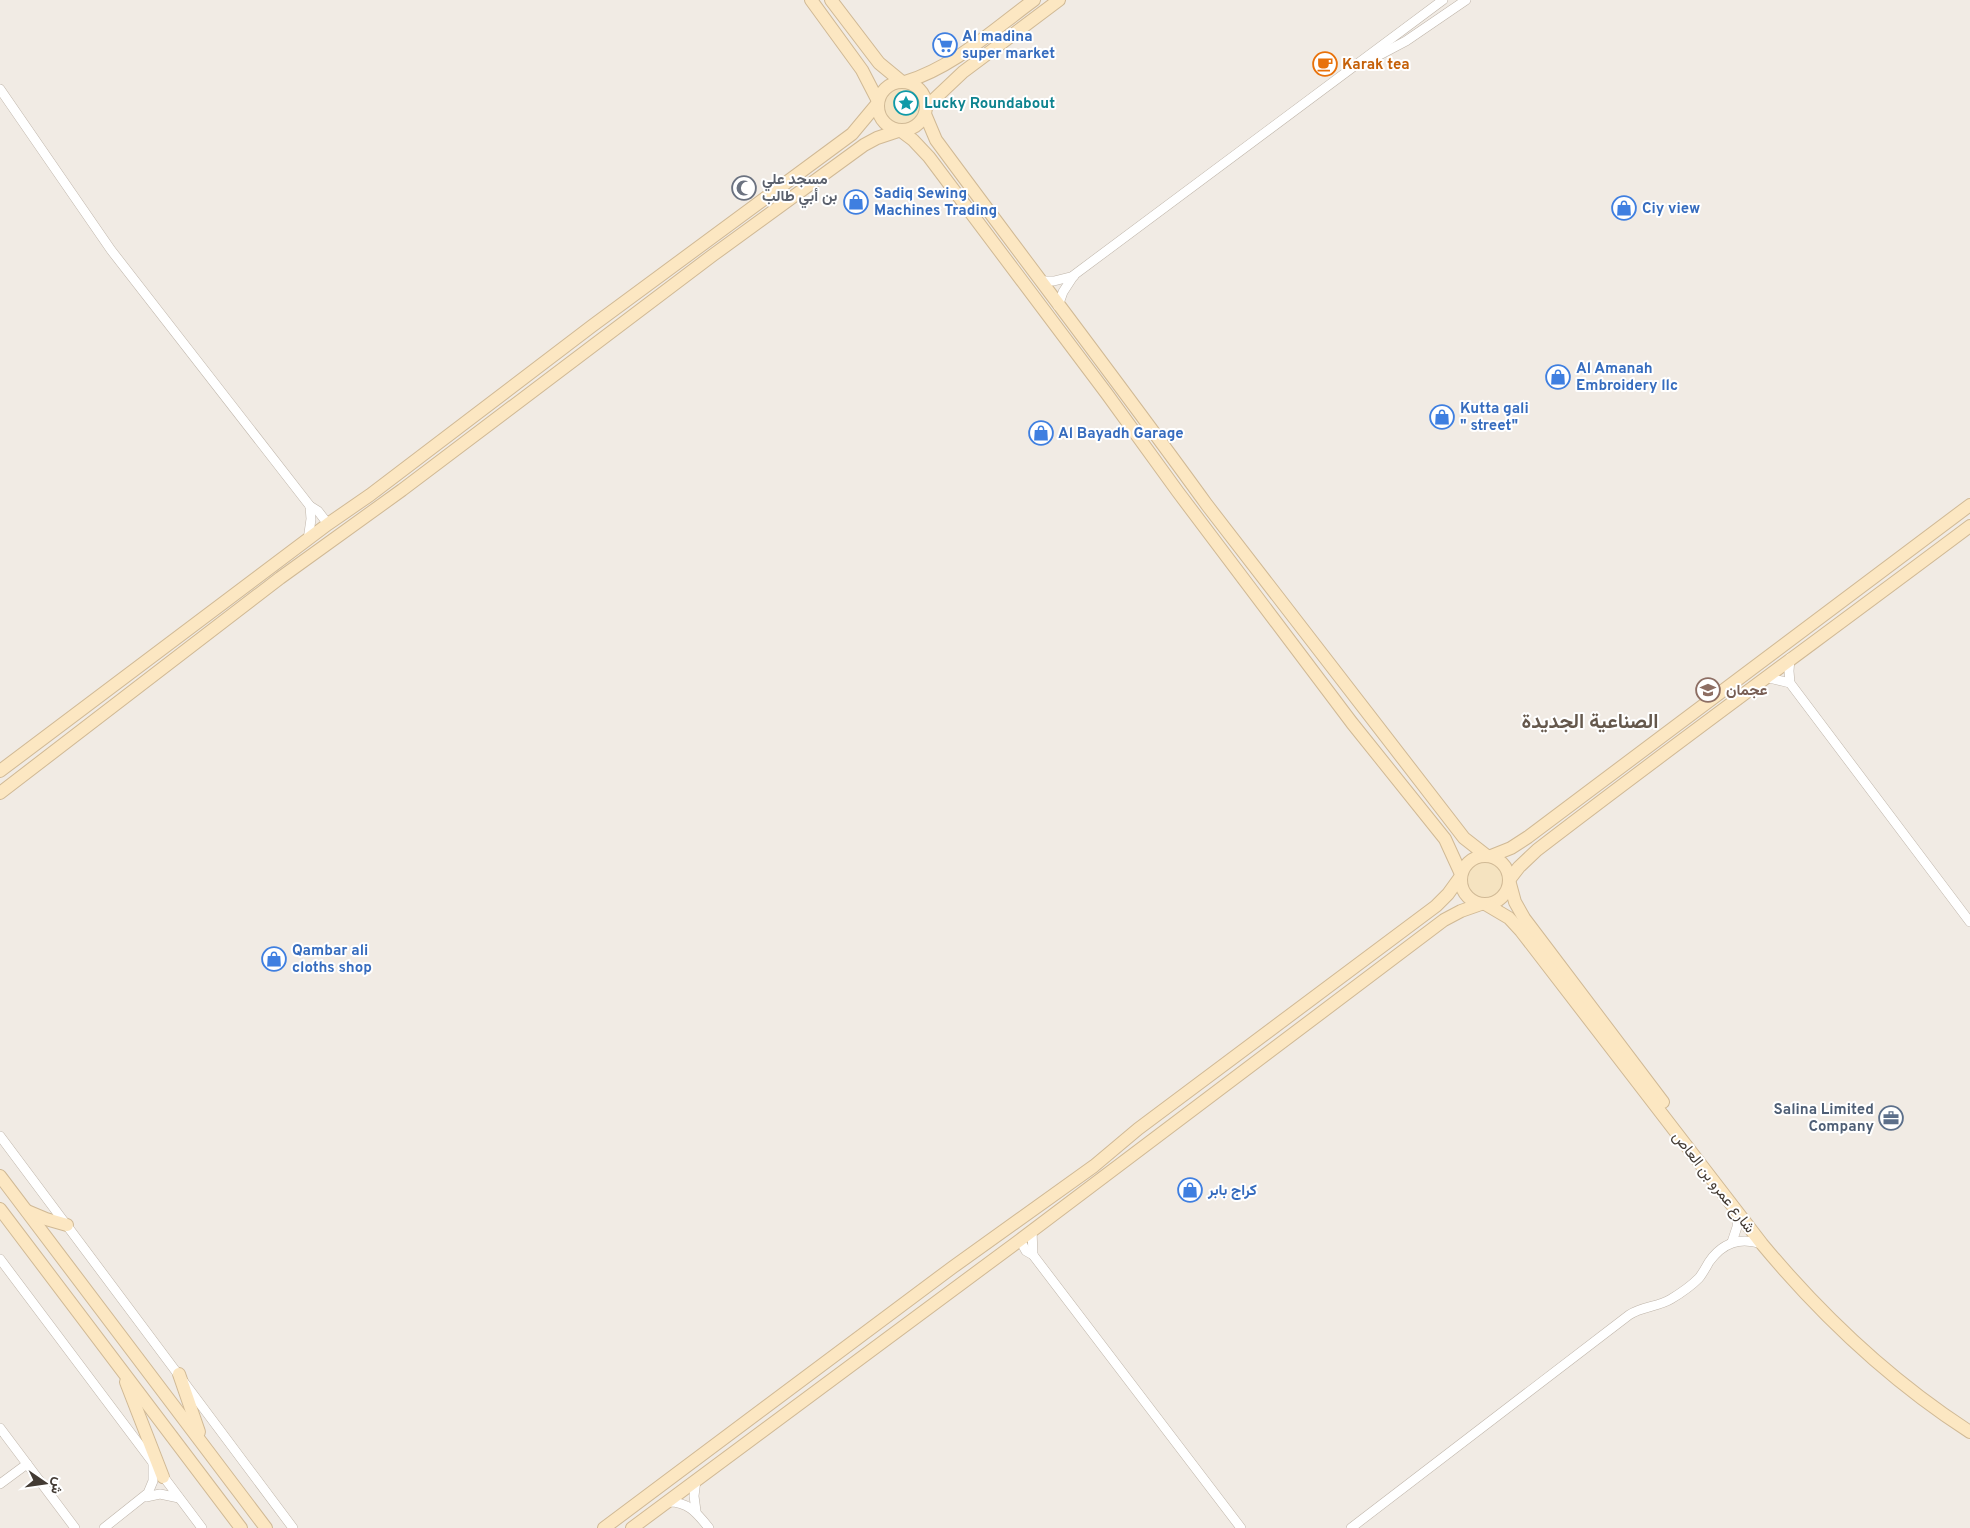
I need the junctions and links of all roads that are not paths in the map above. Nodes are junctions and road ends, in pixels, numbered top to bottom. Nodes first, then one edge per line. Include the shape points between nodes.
1 (811, 0) edge
2 (831, 0) edge
3 (1034, 0) edge
4 (1060, 0) edge
5 (1443, 0) edge
6 (1466, 0) edge
7 (1356, 66) junction
8 (903, 82) junction
9 (0, 89) edge
10 (878, 102) junction
11 (925, 110) junction
12 (899, 131) junction
13 (1074, 275) junction
14 (1040, 281) junction
15 (1058, 306) junction
16 (1135, 431) junction
17 (1167, 448) junction
18 (1178, 492) junction
19 (370, 495) junction
20 (1207, 505) junction
21 (1970, 505) edge
22 (310, 506) junction
23 (328, 524) junction
24 (352, 526) junction
25 (1970, 526) edge
26 (308, 540) junction
27 (304, 561) junction
28 (1876, 576) junction
29 (1832, 629) junction
30 (1790, 658) junction
31 (1765, 677) junction
32 (1790, 683) junction
33 (0, 770) edge
34 (0, 792) edge
35 (1489, 856) junction
36 (1461, 875) junction
37 (1509, 880) junction
38 (1484, 904) junction
39 (1970, 922) edge
40 (0, 1136) edge
41 (0, 1176) edge
42 (1053, 1195) junction
43 (0, 1209) edge
44 (26, 1210) junction
45 (1738, 1212) junction
46 (6, 1221) edge
47 (67, 1225) junction
48 (1032, 1230) junction
49 (1020, 1240) junction
50 (1732, 1242) junction
51 (1762, 1244) junction
52 (1033, 1255) junction
53 (0, 1259) edge
54 (119, 1366) junction
55 (814, 1369) junction
56 (179, 1374) junction
57 (1970, 1424) edge
58 (0, 1428) edge
59 (1970, 1432) edge
60 (203, 1444) junction
61 (737, 1450) junction
62 (153, 1463) junction
63 (27, 1464) junction
64 (163, 1477) junction
65 (696, 1480) junction
66 (0, 1484) edge
67 (145, 1497) junction
68 (179, 1498) junction
69 (666, 1502) junction
70 (696, 1512) junction
71 (75, 1528) edge
72 (104, 1528) edge
73 (202, 1528) edge
74 (241, 1528) edge
75 (266, 1528) edge
76 (293, 1528) edge
77 (604, 1528) edge
78 (632, 1528) edge
79 (709, 1528) edge
80 (1241, 1528) edge
81 (1351, 1528) edge

1 - 10 main road via 862,70
2 - 8 main road via 879,64
3 - 8 main road via 946,64
4 - 11 main road via 963,72
5 - 7 street
6 - 7 street via 1406,42
7 - 13 street
8 - 10 main road via 886,87
8 - 11 main road via 918,88 925,100
9 - 22 street via 106,243
10 - 12 main road via 884,124
10 - 19 main road via 852,134
11 - 12 main road via 916,126
11 - 14 main road via 936,140
12 - 16 main road via 929,157
12 - 24 main road via 870,141 828,171
13 - 14 street via 1061,280
13 - 15 street
14 - 15 main road
15 - 17 main road
16 - 17 main road via 1144,436 1159,454 1166,453
16 - 18 main road
17 - 20 main road
18 - 20 main road via 1181,483 1187,483
18 - 36 main road via 1352,724 1445,839
19 - 23 main road
19 - 24 main road
20 - 35 main road via 1464,838
21 - 28 main road
22 - 23 street
22 - 26 street via 312,519
23 - 26 main road
23 - 27 main road via 328,536 311,549
24 - 27 main road
25 - 29 main road
26 - 33 main road
27 - 34 main road
28 - 29 main road via 1878,586 1874,593
28 - 35 main road via 1528,836
29 - 30 main road
30 - 31 main road
30 - 32 street
31 - 32 street
31 - 37 main road via 1531,855
32 - 39 street
35 - 36 main road via 1471,860
35 - 37 main road via 1502,862
36 - 38 main road via 1465,894
36 - 42 main road via 1436,906
37 - 38 main road via 1503,897
37 - 57 main road, شارع عمرو بن العاص via 1524,918 1783,1259 1829,1308 1888,1362
38 - 45 main road, شارع عمرو بن العاص via 1516,924
38 - 48 main road via 1444,920
40 - 47 street
41 - 44 main road
42 - 49 main road via 1051,1203 1022,1226
42 - 55 main road
43 - 46 main road
44 - 47 main road
44 - 60 main road
45 - 50 street
45 - 51 main road, شارع عمرو بن العاص
46 - 54 main road
47 - 56 street
48 - 49 main road
48 - 52 street
49 - 52 street via 1026,1251
49 - 61 main road
50 - 51 street
50 - 81 street via 1712,1259 1692,1284 1670,1300 1629,1315
51 - 59 main road, شارع عمرو بن العاص via 1818,1308 1882,1366
52 - 80 street
53 - 62 street
54 - 64 main road
54 - 74 main road
55 - 61 main road via 810,1383 747,1433
55 - 77 main road
56 - 60 main road
56 - 76 street
58 - 63 street
60 - 75 main road
61 - 65 main road
62 - 64 street
62 - 67 street via 152,1485
63 - 66 street
63 - 71 street
64 - 68 street
65 - 69 main road
65 - 70 street
67 - 68 street via 160,1494
67 - 72 street
68 - 73 street
69 - 70 street via 682,1503
69 - 78 main road
70 - 79 street

